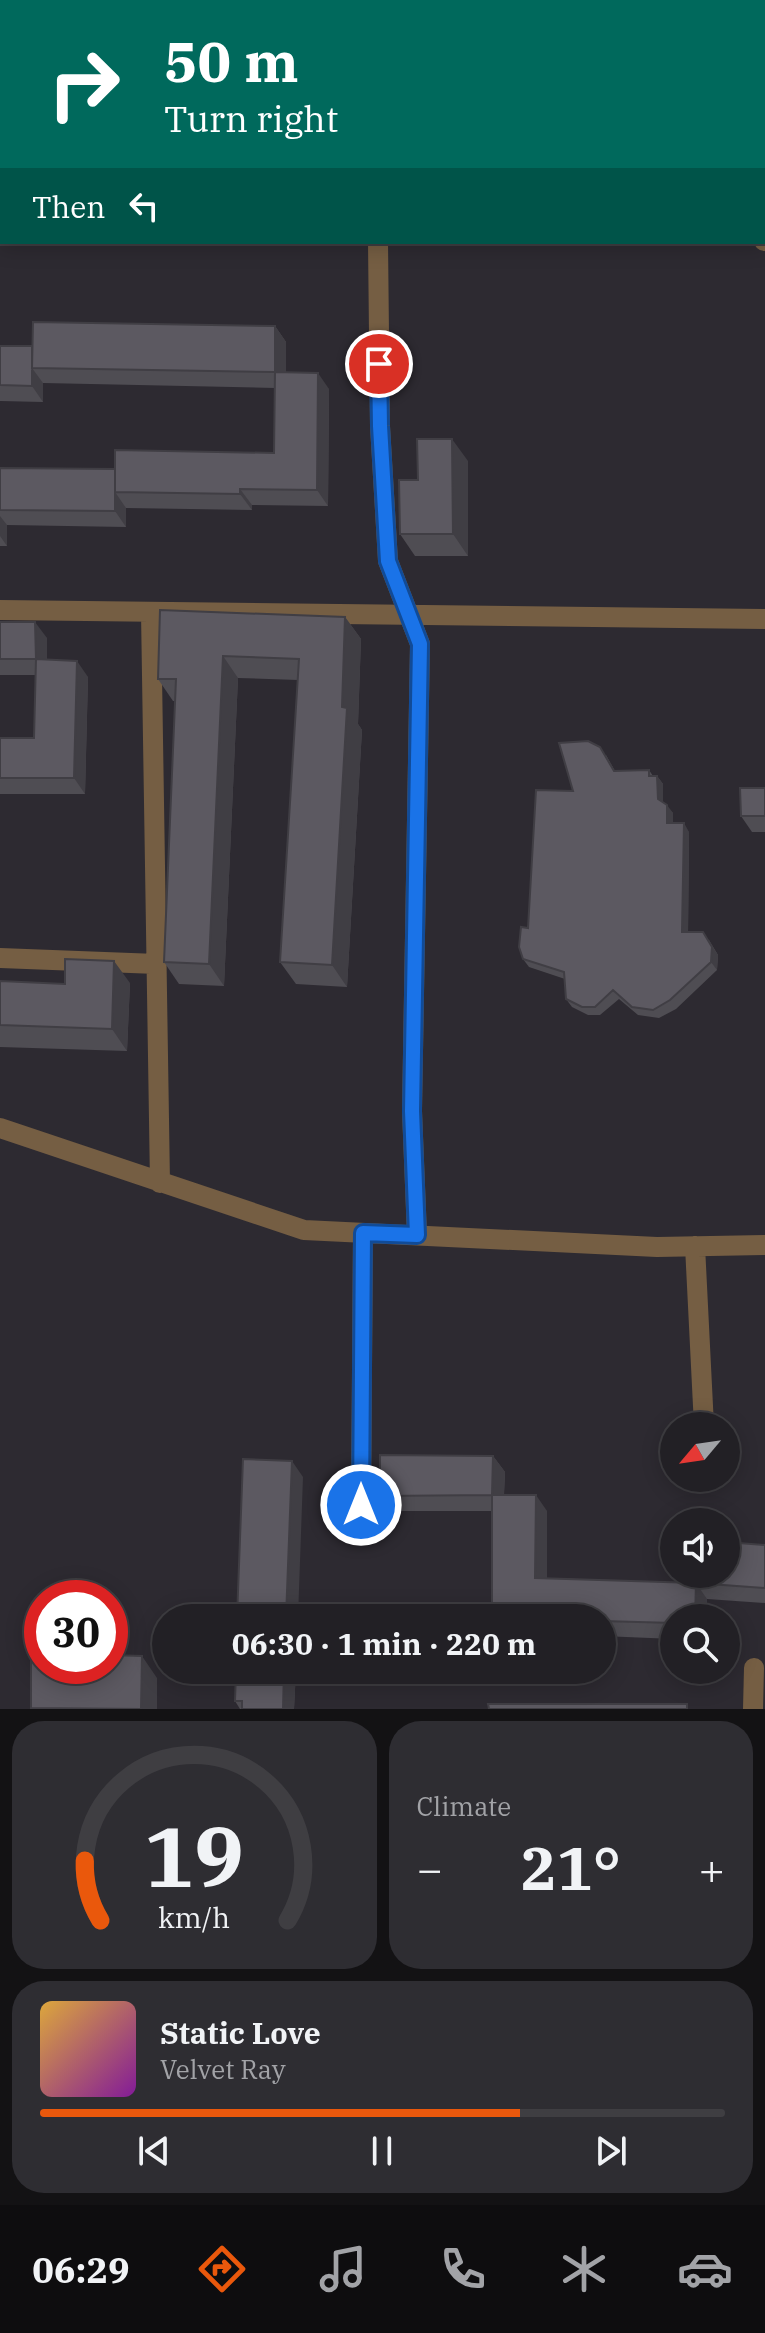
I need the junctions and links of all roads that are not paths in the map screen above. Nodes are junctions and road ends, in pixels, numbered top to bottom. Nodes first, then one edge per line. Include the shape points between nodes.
1 (378, 244) edge
2 (0, 610) edge
3 (151, 612) junction
4 (409, 615) junction
5 (765, 619) edge
6 (0, 958) edge
7 (157, 964) junction
8 (0, 1128) edge
9 (160, 1183) junction
10 (363, 1233) junction
11 (417, 1235) junction
12 (765, 1245) edge
13 (695, 1246) junction
14 (703, 1412) edge
15 (361, 1505) dead end
16 (754, 1668) dead end
17 (753, 1709) edge

1 - 4 street via 388,561
2 - 3 street
3 - 4 street
3 - 7 street
4 - 5 street
4 - 11 street via 420,644 412,1111
6 - 7 street
7 - 9 street
8 - 9 street
9 - 10 street via 304,1230
10 - 11 street
10 - 15 street
11 - 13 street
12 - 13 street
13 - 14 street
16 - 17 street

